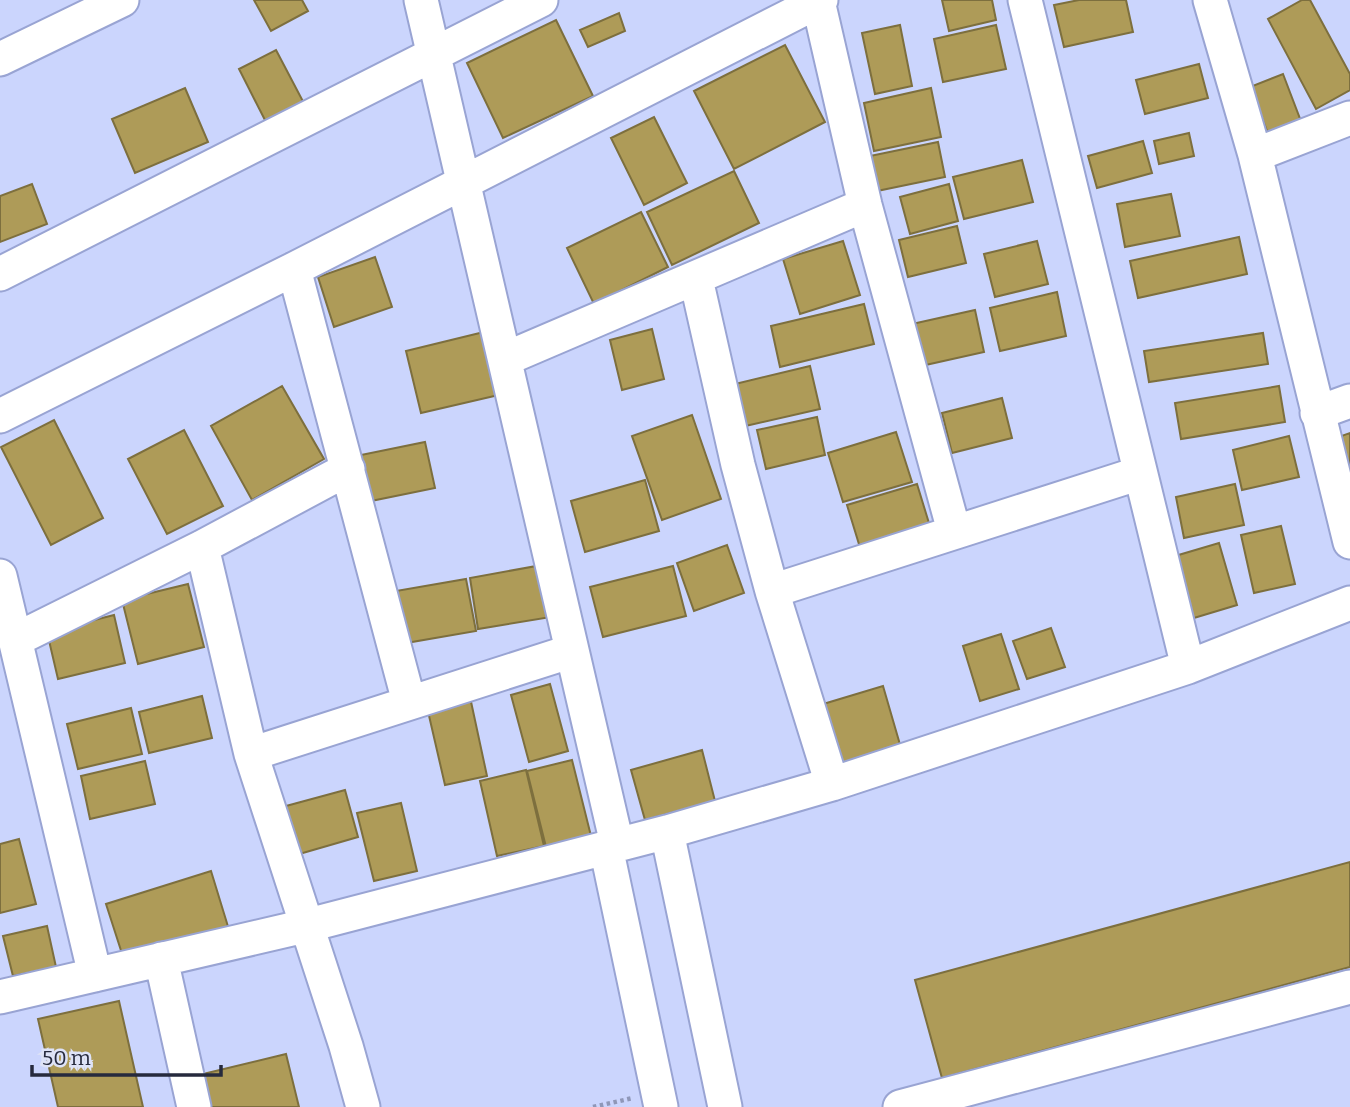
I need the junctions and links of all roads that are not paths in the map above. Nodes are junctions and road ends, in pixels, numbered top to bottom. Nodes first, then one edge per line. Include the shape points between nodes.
1 (122, 0) edge
2 (421, 0) edge
3 (541, 0) edge
4 (1025, 0) edge
5 (820, 1) edge
6 (1215, 2) edge
7 (77, 10) edge
8 (433, 53) junction
9 (0, 59) edge
10 (1350, 118) edge
11 (1255, 155) junction
12 (463, 181) junction
13 (865, 205) junction
14 (294, 269) junction
15 (0, 274) edge
16 (696, 279) junction
17 (505, 359) junction
18 (1350, 401) edge
19 (1317, 413) junction
20 (0, 416) edge
21 (348, 469) junction
22 (1140, 473) junction
23 (954, 531) junction
24 (1350, 542) edge
25 (202, 547) junction
26 (0, 576) edge
27 (772, 591) junction
28 (1350, 603) edge
29 (15, 640) junction
30 (572, 651) junction
31 (1188, 667) junction
32 (409, 702) junction
33 (251, 754) junction
34 (831, 784) junction
35 (667, 832) junction
36 (612, 846) junction
37 (305, 926) junction
38 (160, 959) junction
39 (95, 975) junction
40 (1350, 987) edge
41 (0, 997) edge
42 (659, 1100) edge
43 (194, 1107) edge
44 (363, 1107) edge
45 (725, 1107) edge
46 (900, 1107) edge

1 - 7 street
2 - 8 street
3 - 8 street
4 - 22 street
5 - 12 street
5 - 13 street
6 - 11 street
7 - 9 street
8 - 12 street
8 - 15 street
10 - 11 street
11 - 19 street
12 - 14 street
12 - 17 street
13 - 16 street
13 - 23 street
14 - 20 street
14 - 21 street
16 - 17 street
16 - 27 street
17 - 30 street
18 - 19 street
19 - 24 street
21 - 25 street
21 - 32 street
22 - 23 street
22 - 31 street
23 - 27 street
25 - 29 street
25 - 33 street
26 - 29 street
27 - 34 street
28 - 31 street
29 - 39 street
30 - 32 street
30 - 36 street
31 - 34 street
32 - 33 street
33 - 37 street
34 - 35 street
35 - 36 street
35 - 45 street
36 - 37 street
36 - 42 street
37 - 38 street
37 - 44 street
38 - 39 street
38 - 43 street
39 - 41 street
40 - 46 street

